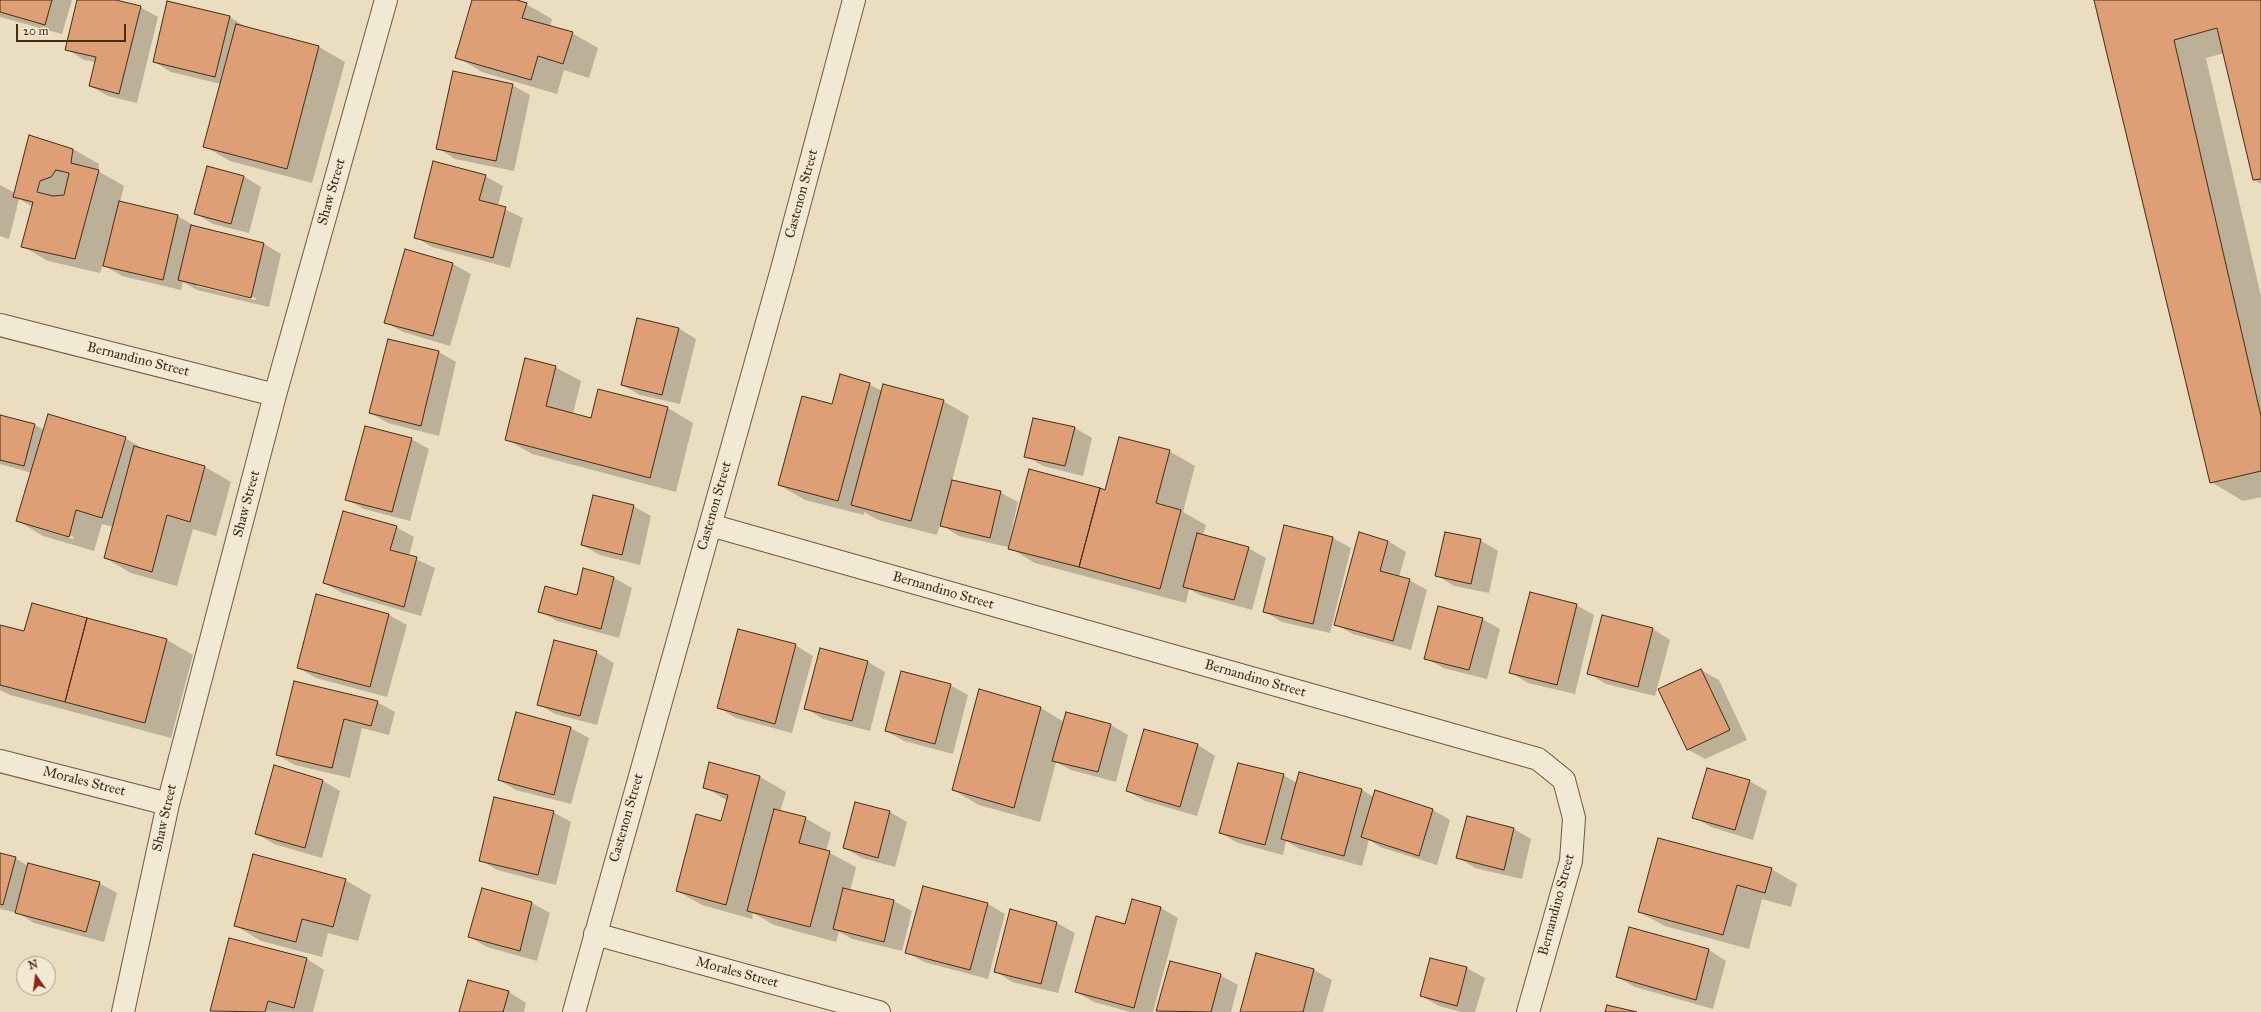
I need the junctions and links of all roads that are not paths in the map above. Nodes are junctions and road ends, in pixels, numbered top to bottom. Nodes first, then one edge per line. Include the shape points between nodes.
1 (386, 0) edge
2 (854, 0) edge
3 (0, 325) edge
4 (275, 395) junction
5 (710, 525) junction
6 (0, 760) edge
7 (168, 804) junction
8 (595, 934) junction
9 (123, 1012) edge
10 (574, 1012) edge
11 (879, 1012) edge
12 (1528, 1012) edge

1 - 4 street, Shaw Street
2 - 5 street, Castenon Street
3 - 4 street, Bernandino Street
4 - 7 street, Shaw Street
5 - 8 street, Castenon Street
5 - 12 street, Bernandino Street via 1538,759 1564,780 1574,818 1571,861
6 - 7 street, Morales Street
7 - 9 street, Shaw Street
8 - 10 street, Castenon Street
8 - 11 street, Morales Street

